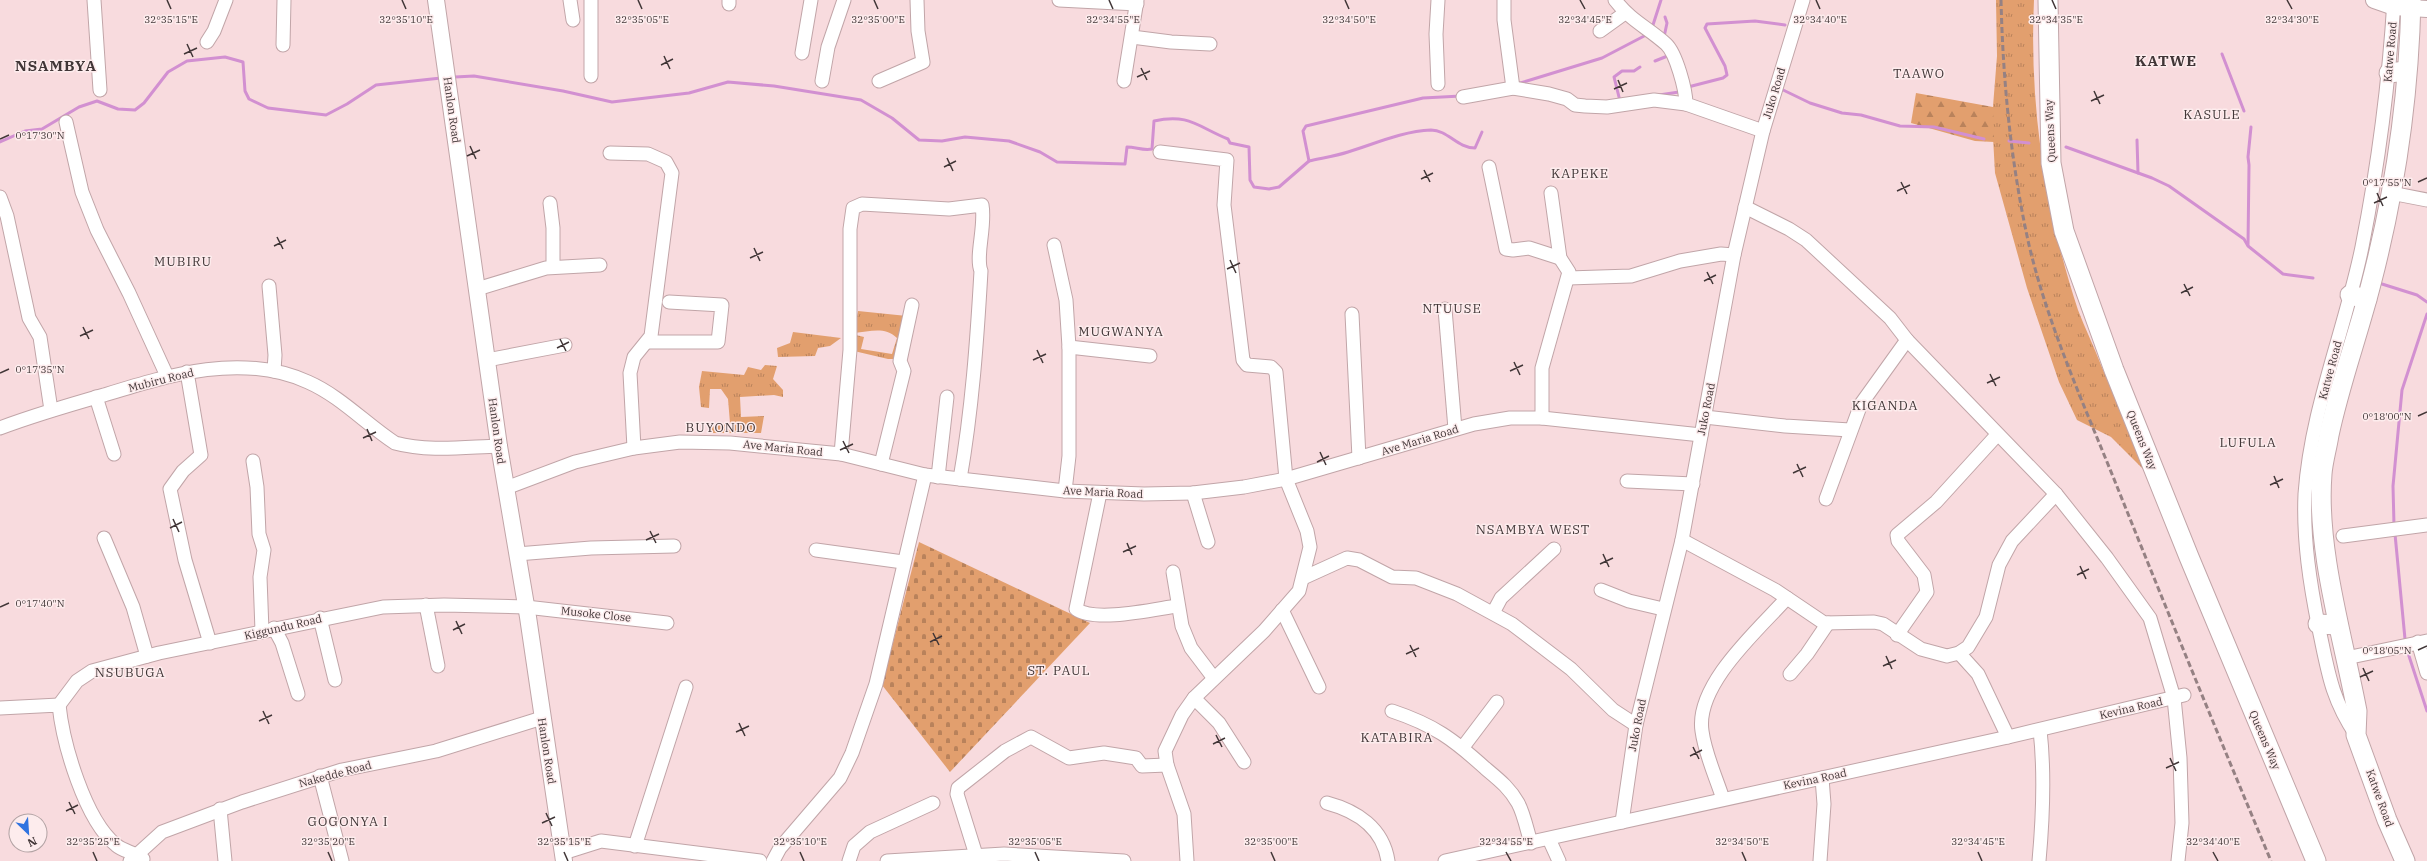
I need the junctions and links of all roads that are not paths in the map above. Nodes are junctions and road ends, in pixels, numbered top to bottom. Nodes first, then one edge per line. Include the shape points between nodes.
1 (94, 0) edge
2 (226, 0) edge
3 (284, 0) edge
4 (436, 0) edge
5 (570, 0) edge
6 (591, 0) edge
7 (811, 0) edge
8 (844, 0) edge
9 (917, 0) edge
10 (1059, 0) edge
11 (1438, 0) edge
12 (1504, 0) edge
13 (1615, 0) edge
14 (1803, 0) edge
15 (2048, 0) edge
16 (2374, 0) edge
17 (1137, 2) edge
18 (2407, 5) edge
19 (1625, 13) junction
20 (572, 20) dead end
21 (1600, 31) dead end
22 (1132, 37) junction
23 (208, 42) dead end
24 (1210, 44) dead end
25 (284, 45) dead end
26 (802, 52) dead end
27 (2398, 72) junction
28 (591, 76) dead end
29 (822, 81) dead end
30 (879, 81) dead end
31 (1124, 81) dead end
32 (1438, 84) dead end
33 (1512, 88) junction
34 (100, 90) dead end
35 (1463, 97) dead end
36 (1686, 104) junction
37 (66, 122) dead end
38 (1763, 131) junction
39 (1160, 152) dead end
40 (610, 153) dead end
41 (1489, 167) dead end
42 (1551, 193) dead end
43 (2391, 193) junction
44 (0, 197) edge
45 (2427, 200) edge
46 (550, 204) dead end
47 (1745, 207) junction
48 (1054, 245) dead end
49 (1734, 255) junction
50 (1560, 258) junction
51 (600, 265) dead end
52 (552, 267) junction
53 (1568, 278) junction
54 (269, 286) dead end
55 (477, 289) junction
56 (2358, 297) junction
57 (669, 302) dead end
58 (912, 305) dead end
59 (1445, 309) dead end
60 (1352, 314) dead end
61 (1907, 340) junction
62 (648, 342) junction
63 (565, 345) dead end
64 (1069, 347) junction
65 (1150, 356) dead end
66 (487, 360) junction
67 (274, 371) junction
68 (187, 372) junction
69 (167, 376) junction
70 (96, 397) junction
71 (947, 397) dead end
72 (51, 410) junction
73 (1705, 417) junction
74 (1542, 418) junction
75 (1, 425) edge
76 (1455, 429) junction
77 (1850, 430) junction
78 (1701, 435) junction
79 (1997, 435) junction
80 (498, 446) junction
81 (634, 448) junction
82 (114, 454) dead end
83 (841, 454) junction
84 (1359, 458) junction
85 (253, 461) dead end
86 (881, 464) junction
87 (931, 476) junction
88 (1286, 479) junction
89 (960, 480) junction
90 (1627, 481) dead end
91 (1693, 484) junction
92 (506, 488) junction
93 (1064, 491) junction
94 (1100, 493) junction
95 (1192, 493) junction
96 (2056, 494) junction
97 (1826, 499) dead end
98 (2427, 525) edge
99 (2343, 536) dead end
100 (104, 538) dead end
101 (1682, 540) junction
102 (1208, 542) dead end
103 (674, 546) dead end
104 (1554, 549) dead end
105 (816, 550) dead end
106 (517, 554) junction
107 (904, 562) junction
108 (1173, 572) dead end
109 (1303, 578) junction
110 (1601, 590) dead end
111 (1787, 598) junction
112 (426, 605) junction
113 (1177, 606) junction
114 (526, 607) junction
115 (1663, 609) junction
116 (1282, 610) junction
117 (1493, 614) junction
118 (320, 618) junction
119 (667, 623) dead end
120 (1828, 623) junction
121 (2318, 624) junction
122 (2338, 625) junction
123 (268, 630) junction
124 (1897, 635) junction
125 (2422, 641) edge
126 (210, 643) junction
127 (1959, 653) junction
128 (147, 656) junction
129 (2346, 658) junction
130 (438, 666) dead end
131 (2427, 673) edge
132 (1790, 674) dead end
133 (1213, 677) junction
134 (335, 680) dead end
135 (686, 687) dead end
136 (1319, 687) dead end
137 (298, 694) dead end
138 (2179, 696) junction
139 (1194, 698) junction
140 (1497, 702) dead end
141 (59, 705) junction
142 (0, 708) edge
143 (1392, 711) dead end
144 (2350, 714) junction
145 (542, 718) junction
146 (1636, 725) junction
147 (2040, 730) junction
148 (2008, 737) junction
149 (1463, 747) junction
150 (1244, 762) dead end
151 (1167, 765) junction
152 (320, 776) junction
153 (1822, 778) junction
154 (1723, 799) junction
155 (932, 803) dead end
156 (1327, 803) dead end
157 (220, 809) junction
158 (1622, 822) junction
159 (1549, 839) junction
160 (1531, 843) junction
161 (635, 846) junction
162 (976, 855) junction
163 (563, 857) edge
164 (138, 859) edge
165 (225, 861) edge
166 (342, 861) edge
167 (760, 861) edge
168 (773, 861) edge
169 (849, 861) edge
170 (887, 861) edge
171 (1124, 861) edge
172 (1187, 861) edge
173 (1388, 861) edge
174 (1445, 861) edge
175 (1559, 861) edge
176 (1820, 861) edge
177 (2039, 861) edge
178 (2178, 861) edge
179 (2316, 861) edge
180 (2405, 861) edge

1 - 34 street
2 - 23 street
3 - 25 street
4 - 55 main road, Hanlon Road
5 - 20 street
6 - 28 street
7 - 26 street
8 - 29 street via 828,47
9 - 30 street via 923,62
10 - 17 street
11 - 32 street
12 - 33 street
13 - 19 street
14 - 38 street, Juko Road
15 - 179 highway, Queens Way via 2051,163 2064,231 2114,370
16 - 18 main road
17 - 22 street
18 - 27 highway, Katwe Road
19 - 21 street
19 - 36 street via 1670,49
22 - 24 street
22 - 31 street
27 - 43 highway, Katwe Road via 2398,155
27 - 56 street, Katwe Road via 2362,246
33 - 35 street
33 - 36 street via 1549,94 1567,99 1575,105 1585,106 1607,107 1654,100
36 - 38 street
37 - 69 street via 82,192 94,224
38 - 47 street, Juko Road
39 - 88 street via 1228,160 1224,205 1243,360 1247,365 1271,367 1276,372
40 - 62 street via 648,154 666,162 672,173 651,336
41 - 50 street via 1506,248 1529,248
42 - 50 street
43 - 45 street
43 - 56 highway, Katwe Road
44 - 72 street via 7,216 29,318 40,337
46 - 52 street via 553,235
47 - 49 street, Juko Road
47 - 61 street via 1806,240 1890,318
48 - 64 street via 1066,300
49 - 53 street via 1721,254 1680,261 1631,276
49 - 73 street, Juko Road
50 - 53 street via 1569,270
51 - 52 street
52 - 55 street
53 - 74 street via 1542,368
54 - 67 street
55 - 66 main road, Hanlon Road
56 - 121 street, Katwe Road via 2327,378 2306,482 2305,538
56 - 122 highway, Katwe Road via 2322,473 2328,564
57 - 62 street via 722,305 718,342
58 - 86 street via 900,361 904,371 903,378
59 - 76 street
60 - 84 street
61 - 77 street via 1870,389
61 - 79 street
62 - 81 street via 634,357 630,373
63 - 66 street
64 - 65 street
64 - 93 street via 1069,456
66 - 80 main road, Hanlon Road
67 - 68 street, Mubiru Road via 242,368
67 - 80 street, Mubiru Road via 316,385 395,443 411,446
68 - 69 street, Mubiru Road
68 - 126 street via 201,455 183,471 170,488 185,560
69 - 70 street, Mubiru Road
70 - 72 street, Mubiru Road
70 - 82 street
71 - 87 street
72 - 75 street, Mubiru Road
73 - 77 street
73 - 78 street, Juko Road
74 - 76 street, Ave Maria Road via 1499,420
74 - 78 street, Ave Maria Road
76 - 84 street, Ave Maria Road
77 - 97 street
78 - 91 street, Juko Road
79 - 96 street via 2027,462
79 - 124 street via 1936,502 1898,534 1898,541 1924,575 1926,592
80 - 92 main road, Hanlon Road
81 - 83 street, Ave Maria Road via 680,442 730,443
81 - 92 street, Ave Maria Road via 575,462
83 - 86 street, Ave Maria Road
83 - 89 street via 850,350 850,229 853,208 862,204 949,209 982,205 983,233 978,264 981,271 978,341 970,422
84 - 88 street, Ave Maria Road
85 - 123 street via 259,534 264,550 260,577
86 - 87 street, Ave Maria Road
87 - 89 street, Ave Maria Road
87 - 107 street
88 - 95 street, Ave Maria Road
88 - 109 street via 1310,542
89 - 93 street, Ave Maria Road
90 - 91 street
91 - 101 street, Juko Road
92 - 106 main road, Hanlon Road
93 - 94 street, Ave Maria Road
94 - 95 street, Ave Maria Road
94 - 113 street via 1076,609 1116,615
95 - 102 street
96 - 127 street via 2012,541 1997,570 1986,617 1968,647
96 - 138 street via 2150,618
98 - 99 street
100 - 128 street via 133,607
101 - 111 street
101 - 115 street, Juko Road
103 - 106 street via 573,549
104 - 117 street via 1501,598
105 - 107 street
106 - 114 main road, Hanlon Road
107 - 168 street via 869,709 850,759 840,778 780,848
108 - 113 street
109 - 116 street via 1299,591
109 - 117 street via 1314,575 1339,560 1359,560 1392,576 1416,578 1432,583
110 - 115 street via 1629,601
111 - 120 street via 1818,620
111 - 154 street via 1743,646 1711,688 1705,701 1702,733
112 - 114 street, Kiggundu Road
112 - 118 street, Kiggundu Road via 383,607
112 - 130 street
113 - 133 street via 1191,648
114 - 119 street, Musoke Close
114 - 145 main road, Hanlon Road
115 - 146 street, Juko Road
116 - 133 street via 1239,656
116 - 136 street
117 - 146 street via 1512,624 1571,669 1613,710
118 - 123 street, Kiggundu Road
118 - 134 street
120 - 124 street via 1874,622 1882,624
120 - 132 street
121 - 122 highway
121 - 144 street, Katwe Road via 2329,678
122 - 129 highway, Katwe Road
123 - 126 street, Kiggundu Road
123 - 137 street via 282,643
124 - 127 street via 1935,655
125 - 129 street
125 - 131 street
126 - 128 street, Kiggundu Road
127 - 148 street via 1978,674
128 - 141 street, Kiggundu Road via 92,671 77,681
129 - 144 highway, Katwe Road
133 - 139 street
135 - 161 street
138 - 147 street, Kevina Road
138 - 178 street via 2182,823
139 - 150 street via 1218,723
139 - 151 street via 1182,715 1168,744
140 - 149 street
141 - 142 street
141 - 164 street via 62,728 87,804 115,845
143 - 149 street via 1427,724
144 - 180 highway, Katwe Road via 2387,820
145 - 152 street, Nakedde Road via 436,751 363,764
145 - 163 main road, Hanlon Road
146 - 158 street, Juko Road
147 - 148 street, Kevina Road
147 - 177 street via 2043,746 2044,815
148 - 153 street, Kevina Road
149 - 160 street via 1507,786 1519,804
151 - 162 street via 1142,766 1136,758 1110,754 1069,758 1031,737 1005,751 958,788 957,794
151 - 172 street via 1184,814
152 - 157 street, Nakedde Road
152 - 166 street
153 - 154 street, Kevina Road
153 - 176 street via 1824,804
154 - 158 street, Kevina Road
155 - 169 street via 870,832 854,846
156 - 173 street via 1345,808 1371,826 1386,849
157 - 164 street, Nakedde Road via 162,832
157 - 165 street
158 - 159 street, Kevina Road
159 - 160 street, Kevina Road
159 - 175 street
160 - 174 street, Kevina Road
161 - 163 street via 601,841
161 - 167 street
162 - 170 street
162 - 171 street via 1004,854

